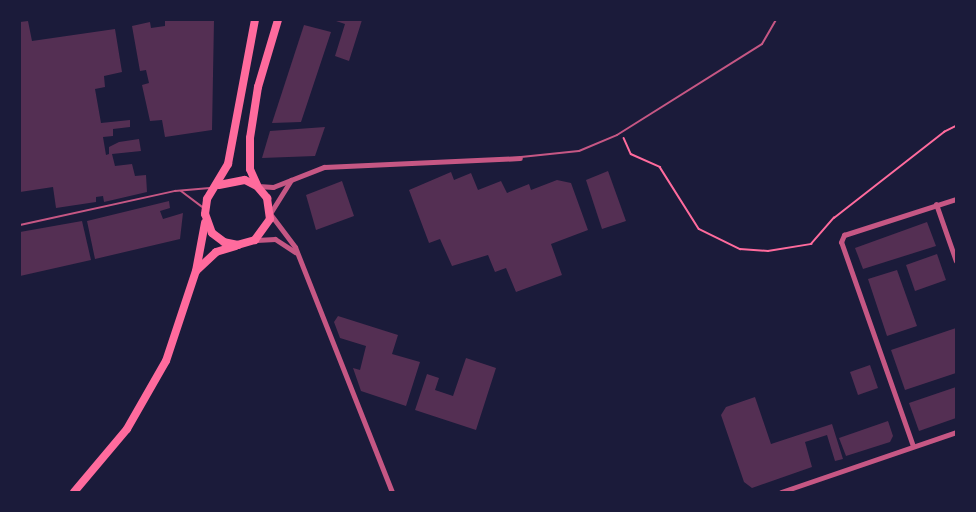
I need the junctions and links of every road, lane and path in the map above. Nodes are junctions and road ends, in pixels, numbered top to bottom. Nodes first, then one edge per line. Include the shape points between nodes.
1 (58, 20) edge
2 (81, 20) edge
3 (255, 20) edge
4 (278, 20) edge
5 (776, 20) edge
6 (957, 126) edge
7 (622, 132) junction
8 (520, 158) joint
9 (292, 178) junction
10 (219, 185) junction
11 (257, 186) junction
12 (180, 191) junction
13 (957, 199) edge
14 (936, 204) junction
15 (205, 208) junction
16 (271, 213) junction
17 (205, 219) junction
18 (20, 225) edge
19 (255, 240) junction
20 (238, 245) junction
21 (295, 252) junction
22 (957, 261) edge
23 (196, 271) junction
24 (957, 432) edge
25 (913, 446) junction
26 (74, 492) edge
27 (392, 492) edge
28 (781, 492) edge

1 - 2 lane
3 - 10 main road via 228,164
4 - 11 main road via 258,87 250,138 250,169
5 - 7 lane via 762,44
6 - 7 path via 939,135 834,218 811,244 751,251 699,229 660,167 631,154
7 - 8 lane via 579,151
8 - 9 street via 368,163 324,167
9 - 11 street via 273,187
9 - 16 street
10 - 11 main road via 239,179
10 - 12 lane
10 - 15 main road
11 - 16 main road via 267,198
12 - 15 lane
12 - 18 lane
13 - 14 street
14 - 22 street
14 - 25 street via 844,236 841,242
15 - 17 main road
16 - 19 main road via 265,231
16 - 21 street
17 - 20 main road via 217,238
17 - 23 main road
19 - 20 main road
19 - 21 street via 275,239
20 - 23 main road via 216,252
21 - 27 street
23 - 26 main road via 166,362 146,402
24 - 25 street
25 - 28 street

